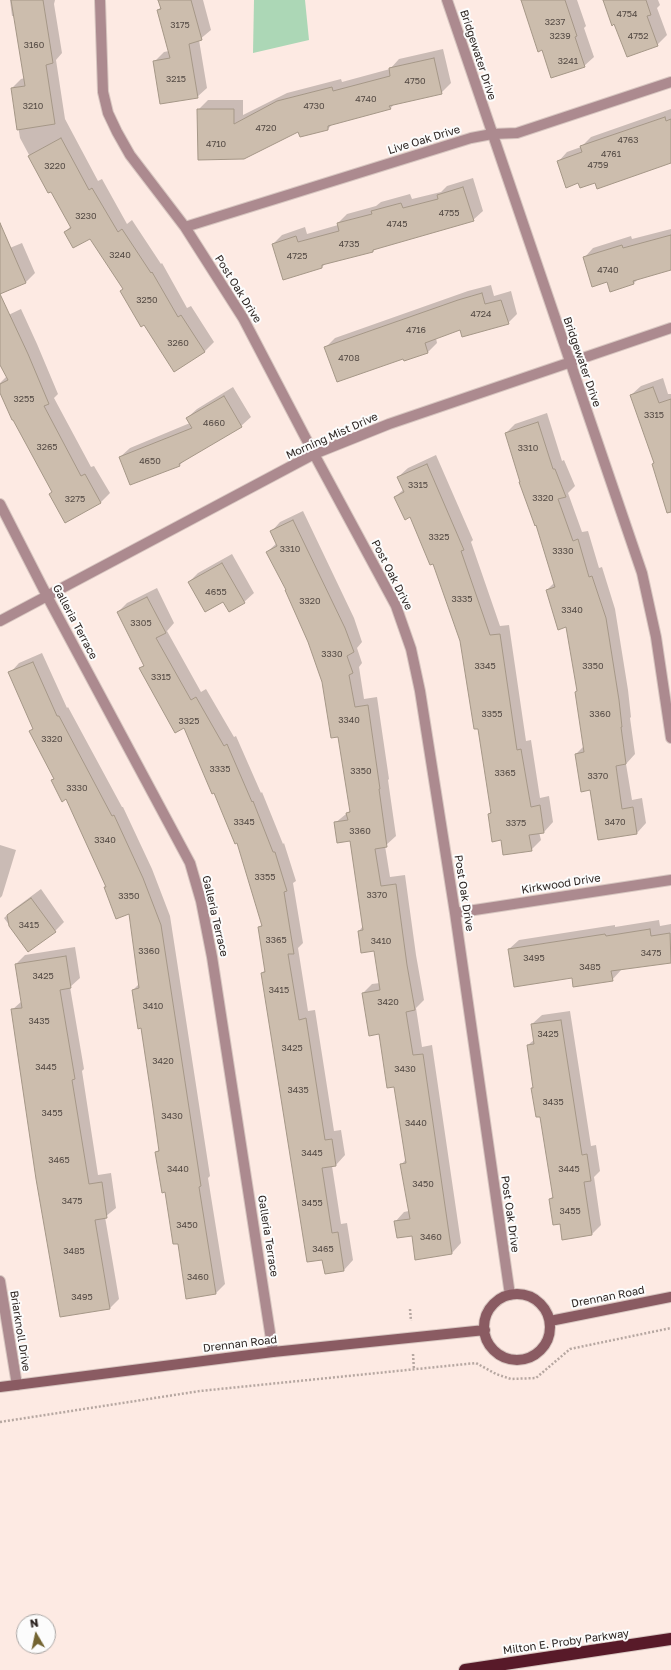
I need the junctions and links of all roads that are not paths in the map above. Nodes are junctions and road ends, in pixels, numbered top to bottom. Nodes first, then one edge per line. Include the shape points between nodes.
1 (100, 0) edge
2 (447, 0) edge
3 (671, 82) edge
4 (492, 134) junction
5 (185, 227) junction
6 (671, 328) edge
7 (569, 362) junction
8 (314, 454) junction
9 (0, 504) edge
10 (47, 596) junction
11 (0, 621) edge
12 (671, 738) edge
13 (671, 880) edge
14 (455, 913) junction
15 (0, 1281) edge
16 (510, 1295) junction
17 (671, 1297) edge
18 (550, 1321) junction
19 (484, 1330) junction
20 (273, 1352) junction
21 (17, 1385) junction
22 (0, 1388) edge
23 (671, 1640) edge
24 (465, 1670) edge

1 - 5 street, Post Oak Drive via 103,92 108,113 130,155
2 - 4 street, Bridgewater Drive
3 - 4 street, Live Oak Drive via 517,133
4 - 5 street, Live Oak Drive via 471,138
4 - 7 street, Bridgewater Drive
5 - 8 street, Post Oak Drive via 243,318
6 - 7 street, Morning Mist Drive
7 - 8 street, Morning Mist Drive via 389,424
7 - 12 street, Bridgewater Drive via 642,573 656,637
8 - 10 street, Morning Mist Drive
8 - 14 street, Post Oak Drive via 396,606 411,649
9 - 10 street, Galleria Terrace
10 - 11 street, Morning Mist Drive
10 - 20 street, Galleria Terrace via 190,863 202,901 214,964
13 - 14 street, Kirkwood Drive
14 - 16 street, Post Oak Drive
15 - 21 street, Briarknoll Drive
16 - 18 street via 531,1297 540,1303
16 - 19 street via 494,1304 487,1316
17 - 18 street, Drennan Road
18 - 19 street via 547,1342 541,1350 522,1360 501,1356 487,1340
19 - 20 street, Drennan Road
20 - 21 street, Drennan Road
21 - 22 street, Drennan Road
23 - 24 highway, Milton E. Proby Parkway

